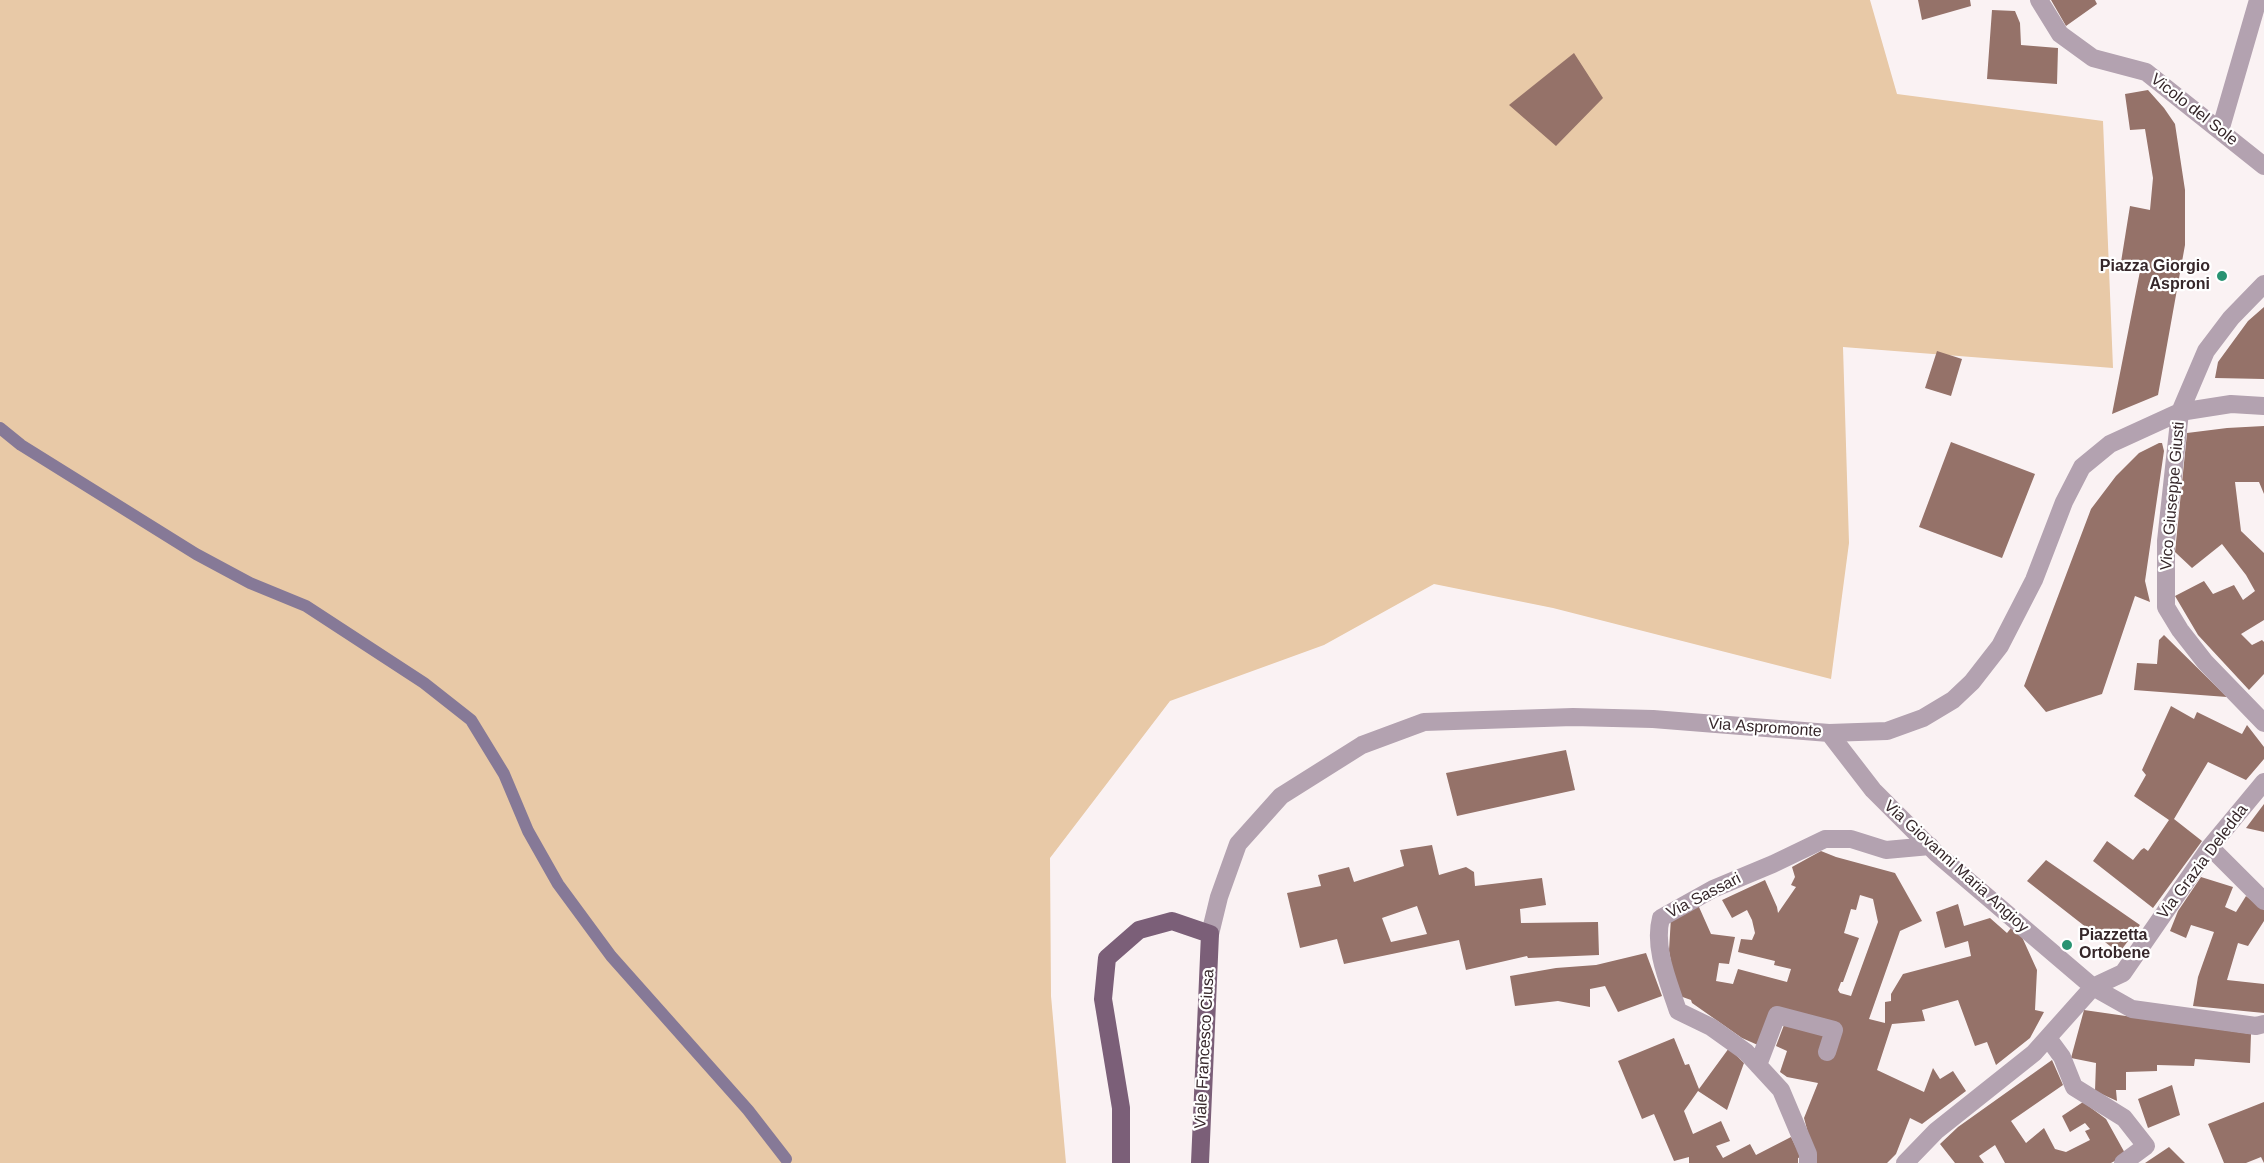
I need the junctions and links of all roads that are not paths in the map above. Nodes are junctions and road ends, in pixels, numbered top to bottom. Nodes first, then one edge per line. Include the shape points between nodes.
1 (2039, 0) edge
2 (2258, 0) edge
3 (2220, 131) junction
4 (2264, 166) edge
5 (2264, 284) edge
6 (2264, 406) edge
7 (2180, 412) junction
8 (2264, 723) edge
9 (1829, 733) junction
10 (2264, 782) edge
11 (1930, 846) junction
12 (2210, 847) junction
13 (2264, 901) edge
14 (1210, 934) junction
15 (2093, 987) junction
16 (2264, 1024) edge
17 (2048, 1038) junction
18 (1827, 1052) dead end
19 (1758, 1065) junction
20 (1121, 1163) edge
21 (1200, 1163) edge
22 (1808, 1163) edge
23 (1905, 1163) edge
24 (2123, 1163) edge

1 - 3 street, Vicolo del Sole via 2060,34 2093,58 2146,72
2 - 3 street
3 - 4 street, Vicolo del Sole
5 - 7 street via 2206,351
6 - 7 street, Via Aspromonte via 2231,405
7 - 8 street, Vico Giuseppe Giusti via 2166,541 2166,607 2205,662
7 - 9 street, Via Aspromonte via 2110,444 2082,467 2034,580 2000,646 1953,700 1923,718 1887,731
9 - 11 street, Via Giovanni Maria Angioy via 1872,790
9 - 14 street, Via Aspromonte via 1653,719 1573,717 1424,722 1362,745 1281,796 1238,844
10 - 12 street, Via Grazia Deledda
11 - 15 street, Via Giovanni Maria Angioy
11 - 19 street, Via Sassari via 1886,850 1851,839 1825,838 1660,918 1657,931 1678,1011 1711,1027
12 - 13 street
12 - 15 street, Via Grazia Deledda via 2123,973
14 - 20 main road via 1172,921 1139,930 1107,958 1103,999 1121,1108
14 - 21 main road, Viale Francesco Ciusa
15 - 16 street via 2132,1009
15 - 17 street
17 - 23 street via 1936,1131
17 - 24 street via 2062,1056 2074,1087 2124,1118 2146,1146
18 - 19 street via 1834,1030 1777,1015
19 - 22 street, Via Sassari via 1781,1090 1808,1154

